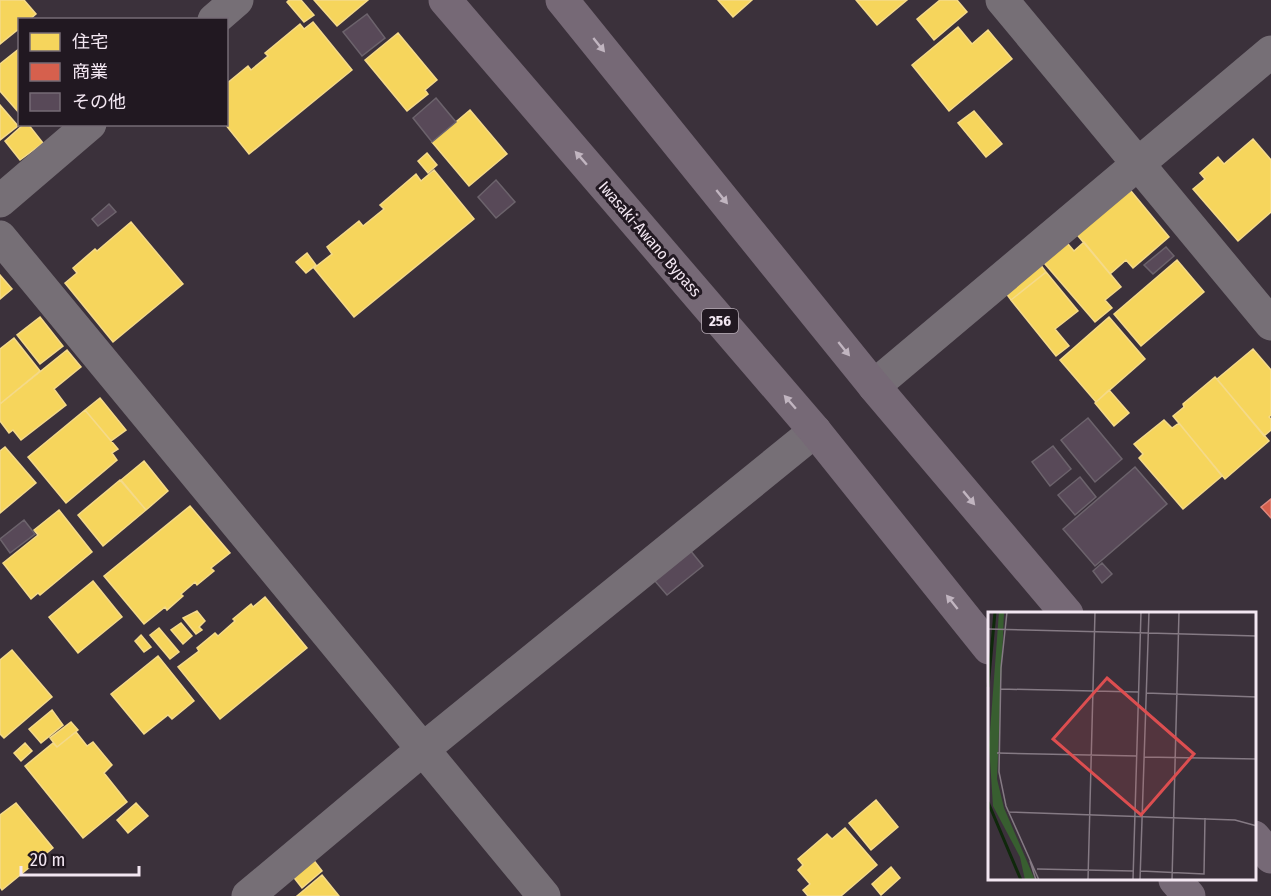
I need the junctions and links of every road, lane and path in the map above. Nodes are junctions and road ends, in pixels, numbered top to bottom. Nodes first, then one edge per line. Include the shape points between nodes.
1 (237, 0) edge
2 (445, 0) edge
3 (562, 0) edge
4 (1002, 0) edge
5 (216, 18) edge
6 (1271, 52) edge
7 (88, 126) edge
8 (1138, 165) junction
9 (0, 201) edge
10 (0, 237) edge
11 (1271, 324) edge
12 (874, 386) junction
13 (814, 431) junction
14 (1065, 612) edge
15 (988, 647) edge
16 (422, 750) junction
17 (1256, 839) edge
18 (1271, 856) edge
19 (1177, 881) edge
20 (248, 896) edge
21 (544, 896) edge
22 (1189, 896) edge

1 - 5 street
13 -> 2 highway, Iwasaki-Awano Bypass / 256
3 -> 12 highway
4 - 8 street
6 - 8 street
7 - 9 street
8 - 11 street
8 - 12 street
10 - 16 street
12 -> 14 highway
15 -> 13 highway, Iwasaki-Awano Bypass / 256
13 - 16 street
16 - 20 street
16 - 21 street
17 - 18 highway
19 - 22 highway

